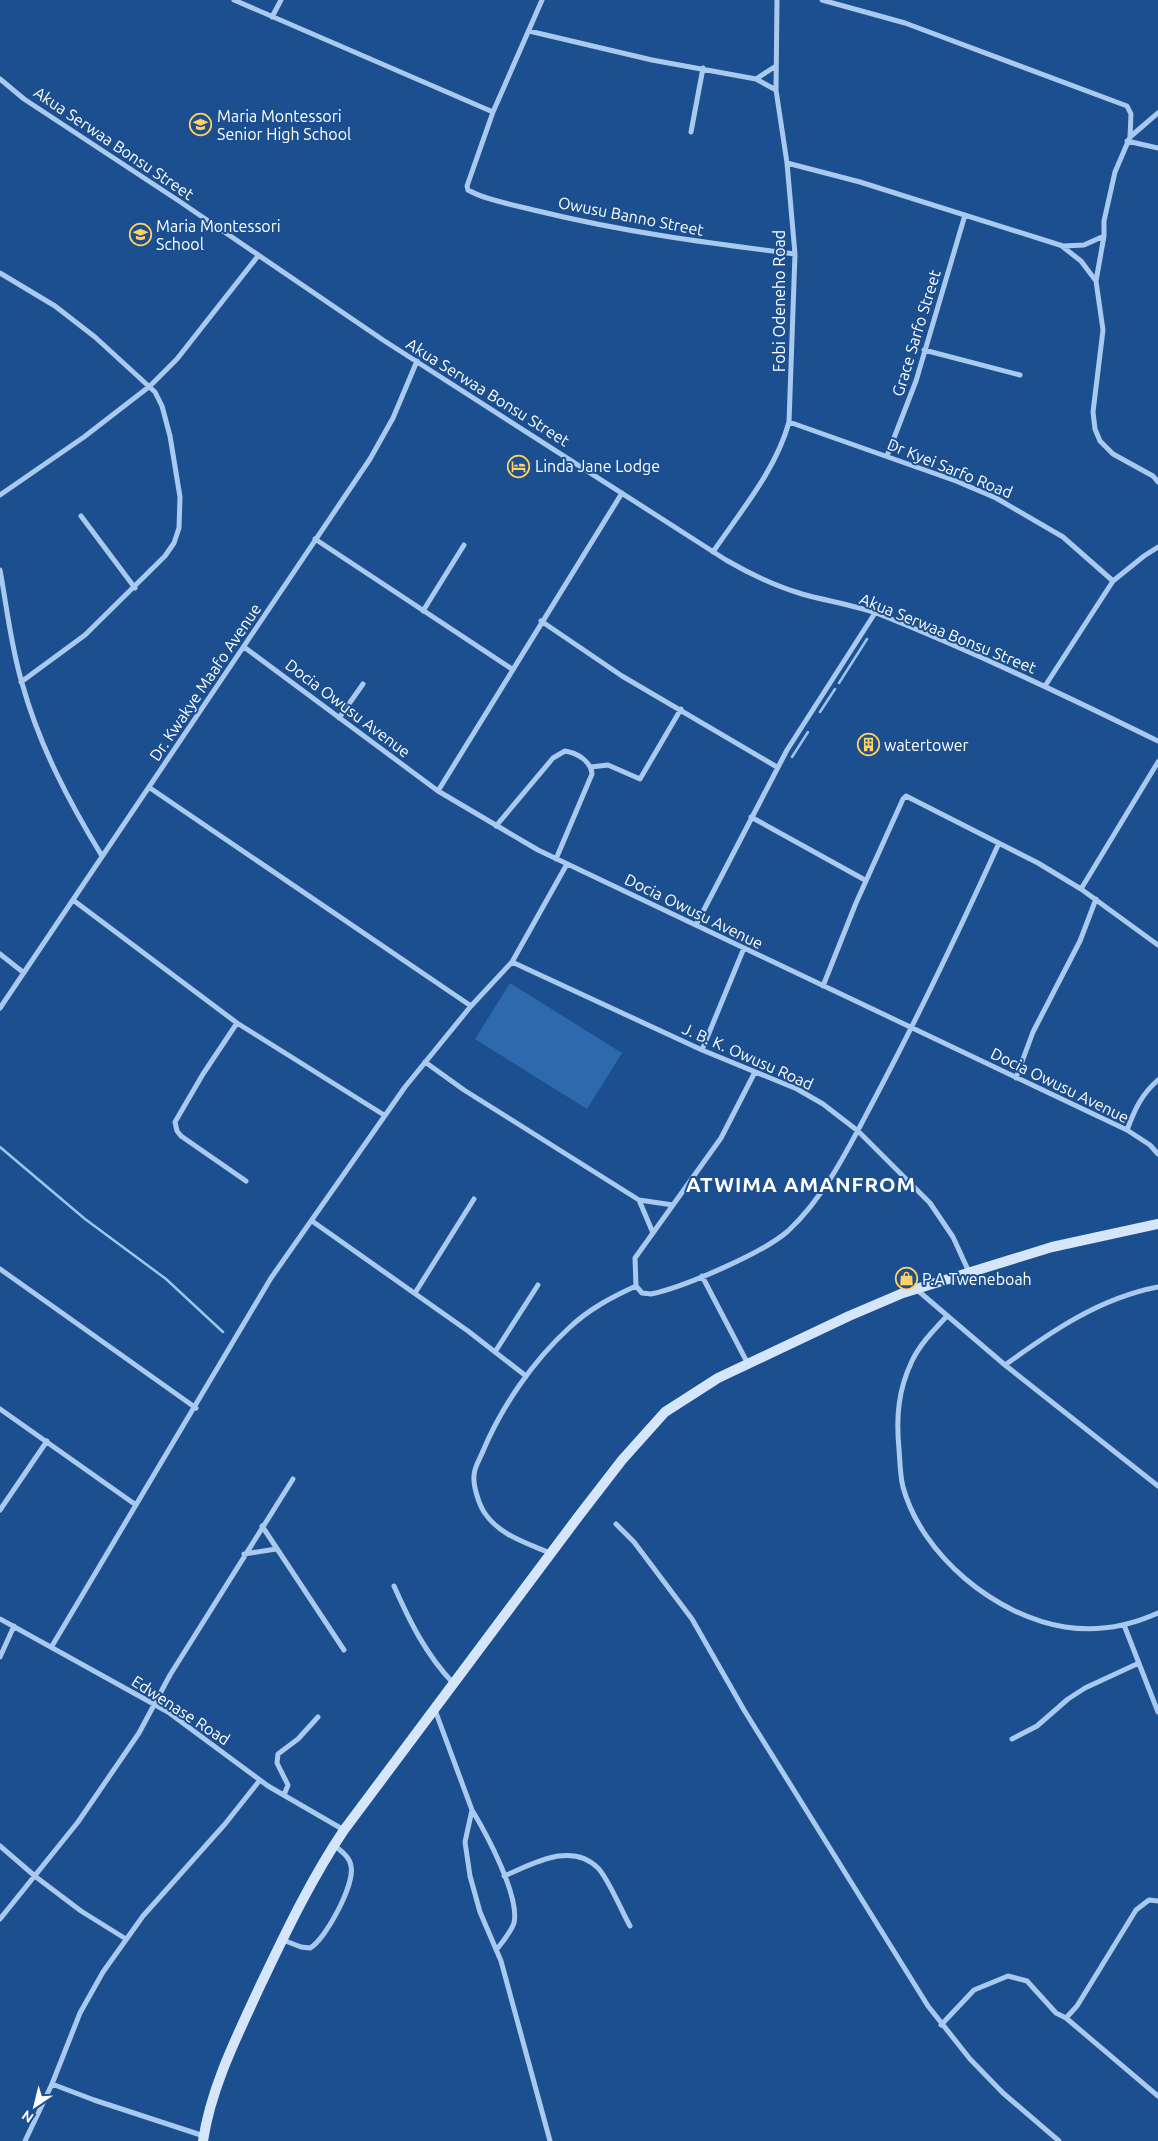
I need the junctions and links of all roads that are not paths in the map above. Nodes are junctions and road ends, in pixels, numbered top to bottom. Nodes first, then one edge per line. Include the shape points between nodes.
1 (234, 0) edge
2 (281, 0) edge
3 (542, 0) edge
4 (777, 0) edge
5 (822, 0) edge
6 (272, 17) junction
7 (529, 31) junction
8 (776, 66) junction
9 (703, 68) junction
10 (0, 79) edge
11 (756, 79) junction
12 (776, 90) junction
13 (493, 112) junction
14 (1158, 113) edge
15 (691, 132) dead end
16 (1128, 139) junction
17 (1158, 148) edge
18 (786, 163) junction
19 (965, 215) junction
20 (1104, 236) junction
21 (1063, 246) junction
22 (795, 254) junction
23 (258, 256) junction
24 (0, 273) edge
25 (1096, 281) junction
26 (924, 350) junction
27 (417, 361) junction
28 (1020, 375) dead end
29 (150, 386) junction
30 (789, 422) junction
31 (887, 456) junction
32 (1158, 482) edge
33 (1, 492) edge
34 (622, 493) junction
35 (81, 516) dead end
36 (315, 539) junction
37 (464, 545) dead end
38 (1158, 547) edge
39 (713, 552) junction
40 (0, 570) edge
41 (1112, 581) junction
42 (134, 588) junction
43 (423, 611) junction
44 (876, 613) junction
45 (541, 621) junction
46 (244, 647) junction
47 (512, 670) junction
48 (21, 682) junction
49 (363, 684) dead end
50 (1045, 686) junction
51 (681, 709) junction
52 (339, 718) junction
53 (1158, 741) edge
54 (1158, 762) edge
55 (591, 767) junction
56 (777, 767) junction
57 (150, 788) junction
58 (438, 791) junction
59 (751, 817) junction
60 (496, 826) junction
61 (998, 843) junction
62 (102, 856) junction
63 (556, 859) junction
64 (567, 864) junction
65 (865, 880) junction
66 (1081, 889) junction
67 (1096, 899) junction
68 (73, 900) junction
69 (696, 925) junction
70 (1158, 945) edge
71 (744, 948) junction
72 (0, 954) edge
73 (512, 962) junction
74 (24, 973) junction
75 (824, 986) junction
76 (471, 1006) junction
77 (0, 1008) edge
78 (238, 1023) junction
79 (912, 1028) junction
80 (702, 1050) junction
81 (425, 1062) junction
82 (755, 1072) junction
83 (1016, 1078) junction
84 (1158, 1080) edge
85 (384, 1115) junction
86 (1127, 1130) junction
87 (858, 1131) junction
88 (1158, 1154) edge
89 (246, 1181) dead end
90 (474, 1199) dead end
91 (639, 1200) junction
92 (673, 1205) junction
93 (312, 1221) junction
94 (1158, 1224) edge
95 (653, 1233) junction
96 (0, 1269) edge
97 (969, 1272) junction
98 (702, 1276) junction
99 (538, 1285) dead end
100 (636, 1286) junction
101 (1158, 1287) edge
102 (916, 1289) junction
103 (415, 1294) junction
104 (947, 1316) junction
105 (495, 1352) junction
106 (748, 1364) junction
107 (1005, 1365) junction
108 (526, 1376) junction
109 (196, 1408) junction
110 (0, 1409) edge
111 (47, 1441) junction
112 (293, 1479) dead end
113 (1158, 1486) edge
114 (136, 1505) junction
115 (0, 1510) edge
116 (616, 1524) dead end
117 (262, 1526) junction
118 (276, 1549) junction
119 (550, 1553) junction
120 (244, 1554) junction
121 (394, 1586) dead end
122 (1158, 1614) edge
123 (0, 1619) edge
124 (1124, 1625) junction
125 (14, 1626) junction
126 (52, 1646) junction
127 (344, 1650) dead end
128 (0, 1657) edge
129 (1139, 1662) junction
130 (454, 1684) junction
131 (154, 1703) junction
132 (435, 1709) junction
133 (1158, 1712) edge
134 (318, 1718) dead end
135 (1012, 1739) dead end
136 (260, 1780) junction
137 (284, 1795) junction
138 (472, 1810) junction
139 (344, 1830) junction
140 (334, 1845) junction
141 (0, 1846) edge
142 (504, 1876) junction
143 (36, 1877) junction
144 (1158, 1901) edge
145 (0, 1919) edge
146 (630, 1926) dead end
147 (126, 1939) junction
148 (283, 1940) junction
149 (497, 1949) junction
150 (1066, 2018) junction
151 (941, 2025) junction
152 (52, 2084) junction
153 (1158, 2096) edge
154 (204, 2138) edge
155 (25, 2141) edge
156 (550, 2141) edge
157 (1059, 2141) edge

1 - 6 street
2 - 6 street
3 - 7 street
4 - 8 street, Fobi Odeneho Road
5 - 16 street via 905,23 1127,106 1131,114
6 - 13 street
7 - 9 street via 652,60
7 - 13 street
8 - 11 street
8 - 12 street, Fobi Odeneho Road
9 - 11 street
9 - 15 street
10 - 23 street, Akua Serwaa Bonsu Street via 24,99
11 - 12 street
12 - 18 street, Fobi Odeneho Road
13 - 22 street, Owusu Banno Street via 467,188 470,191 597,225
14 - 16 street
16 - 17 street
16 - 20 street via 1115,172 1104,221
18 - 19 street
18 - 22 street, Fobi Odeneho Road
19 - 21 street
19 - 26 street, Grace Sarfo Street
20 - 21 street via 1084,245
20 - 25 street
21 - 25 street via 1081,261
22 - 30 street, Fobi Odeneho Road
23 - 27 street, Akua Serwaa Bonsu Street
23 - 29 street via 176,359
24 - 29 street via 55,306
25 - 32 street via 1103,330 1095,429 1100,441 1113,454 1154,476
26 - 28 street
26 - 31 street, Grace Sarfo Street via 916,381
27 - 34 street, Akua Serwaa Bonsu Street
27 - 36 street, Dr. Kwakye Maafo Avenue via 378,446
29 - 33 street via 84,437
29 - 42 street via 162,406 170,436 181,516 174,543
30 - 31 street, Dr Kyei Sarfo Road
30 - 39 street, Fobi Odeneho Road via 773,462
31 - 41 street, Dr Kyei Sarfo Road via 956,481 1019,510 1063,537
34 - 39 street, Akua Serwaa Bonsu Street
34 - 45 street
35 - 42 street
36 - 43 street
36 - 46 street, Dr. Kwakye Maafo Avenue
37 - 43 street
38 - 41 street
39 - 44 street, Akua Serwaa Bonsu Street via 752,575 799,593
40 - 48 street
41 - 50 street
42 - 48 street via 84,636
43 - 47 street
44 - 50 street, Akua Serwaa Bonsu Street
44 - 56 street
45 - 47 street
45 - 51 street via 622,676
46 - 52 street, Docia Owusu Avenue
46 - 57 street, Dr. Kwakye Maafo Avenue
47 - 58 street
48 - 62 street via 64,790
49 - 52 street
50 - 53 street, Akua Serwaa Bonsu Street
51 - 55 street via 643,777 637,779 603,764
51 - 56 street
52 - 58 street, Docia Owusu Avenue
54 - 66 street
55 - 60 street via 571,752 559,753
55 - 63 street via 590,779
56 - 59 street
57 - 62 street, Dr. Kwakye Maafo Avenue
57 - 76 street
58 - 60 street, Docia Owusu Avenue
59 - 65 street
59 - 69 street
60 - 63 street, Docia Owusu Avenue
61 - 65 street via 906,796
61 - 66 street
61 - 79 street
62 - 68 street, Dr. Kwakye Maafo Avenue
63 - 64 street, Docia Owusu Avenue
64 - 69 street, Docia Owusu Avenue
64 - 73 street
65 - 75 street
66 - 67 street
67 - 70 street
67 - 83 street via 1080,941 1033,1032
68 - 74 street, Dr. Kwakye Maafo Avenue
68 - 78 street
69 - 71 street, Docia Owusu Avenue
71 - 75 street, Docia Owusu Avenue
71 - 80 street
72 - 74 street
73 - 76 street
73 - 80 street, J. B. K. Owusu Road
74 - 77 street, Dr. Kwakye Maafo Avenue
75 - 79 street, Docia Owusu Avenue
76 - 81 street
78 - 85 street
78 - 89 street via 175,1122 181,1136
79 - 83 street, Docia Owusu Avenue
79 - 87 street
80 - 82 street, J. B. K. Owusu Road
81 - 85 street
81 - 91 street
82 - 87 street, J. B. K. Owusu Road via 804,1093
82 - 92 street via 721,1138
83 - 86 street, Docia Owusu Avenue
84 - 86 street via 1136,1104
85 - 93 street
86 - 88 street, Docia Owusu Avenue
87 - 97 street, J. B. K. Owusu Road via 930,1203 954,1237
87 - 98 street via 814,1201 788,1231 763,1248
90 - 103 street
91 - 92 street
91 - 95 street
92 - 95 street
93 - 103 street
93 - 109 street via 256,1302
94 - 97 street via 1052,1247
95 - 100 street via 634,1260
96 - 109 street
97 - 102 street
98 - 100 street via 651,1294 642,1293
98 - 106 street
99 - 105 street
100 - 108 street via 592,1308 570,1327
101 - 107 street via 1089,1310
102 - 104 street
102 - 106 street via 849,1316
103 - 105 street
104 - 107 street
104 - 124 street via 912,1359 898,1408 902,1485 919,1523 935,1548 957,1572 1000,1602 1036,1619 1066,1627 1084,1629
105 - 108 street
106 - 119 street via 693,1393 657,1418
107 - 113 street
108 - 119 street via 487,1443 473,1478 484,1512 497,1528
109 - 114 street
110 - 111 street
111 - 114 street
111 - 115 street
112 - 117 street
114 - 126 street
116 - 151 street via 634,1542 692,1619 829,1848
117 - 118 street
117 - 120 street
118 - 120 street
118 - 127 street
119 - 130 street
120 - 131 street
121 - 130 street via 427,1651
122 - 124 street
123 - 125 street, Edwenase Road
124 - 129 street
125 - 126 street, Edwenase Road
125 - 128 street
126 - 131 street, Edwenase Road
129 - 133 street
129 - 135 street via 1085,1688 1037,1726
130 - 132 street
131 - 136 street, Edwenase Road
131 - 143 street via 136,1737
132 - 138 street
132 - 139 street
134 - 137 street via 278,1754 277,1763 288,1785
136 - 137 street, Edwenase Road
136 - 147 street
137 - 139 street, Edwenase Road
138 - 142 street
138 - 149 street via 465,1849 478,1906
139 - 140 street
140 - 148 street
140 - 148 street via 352,1867 340,1906 314,1945 301,1947
141 - 143 street
142 - 146 street via 561,1855 588,1861 599,1868
142 - 149 street via 514,1920
143 - 145 street
143 - 147 street
144 - 150 street via 1149,1900 1136,1910 1077,2006
147 - 152 street via 80,2013
148 - 154 street via 241,2027 217,2090
149 - 156 street
150 - 151 street via 1056,2013 1027,1980 1008,1976 974,1990
150 - 153 street
151 - 157 street via 1003,2093
152 - 154 street
152 - 155 street

